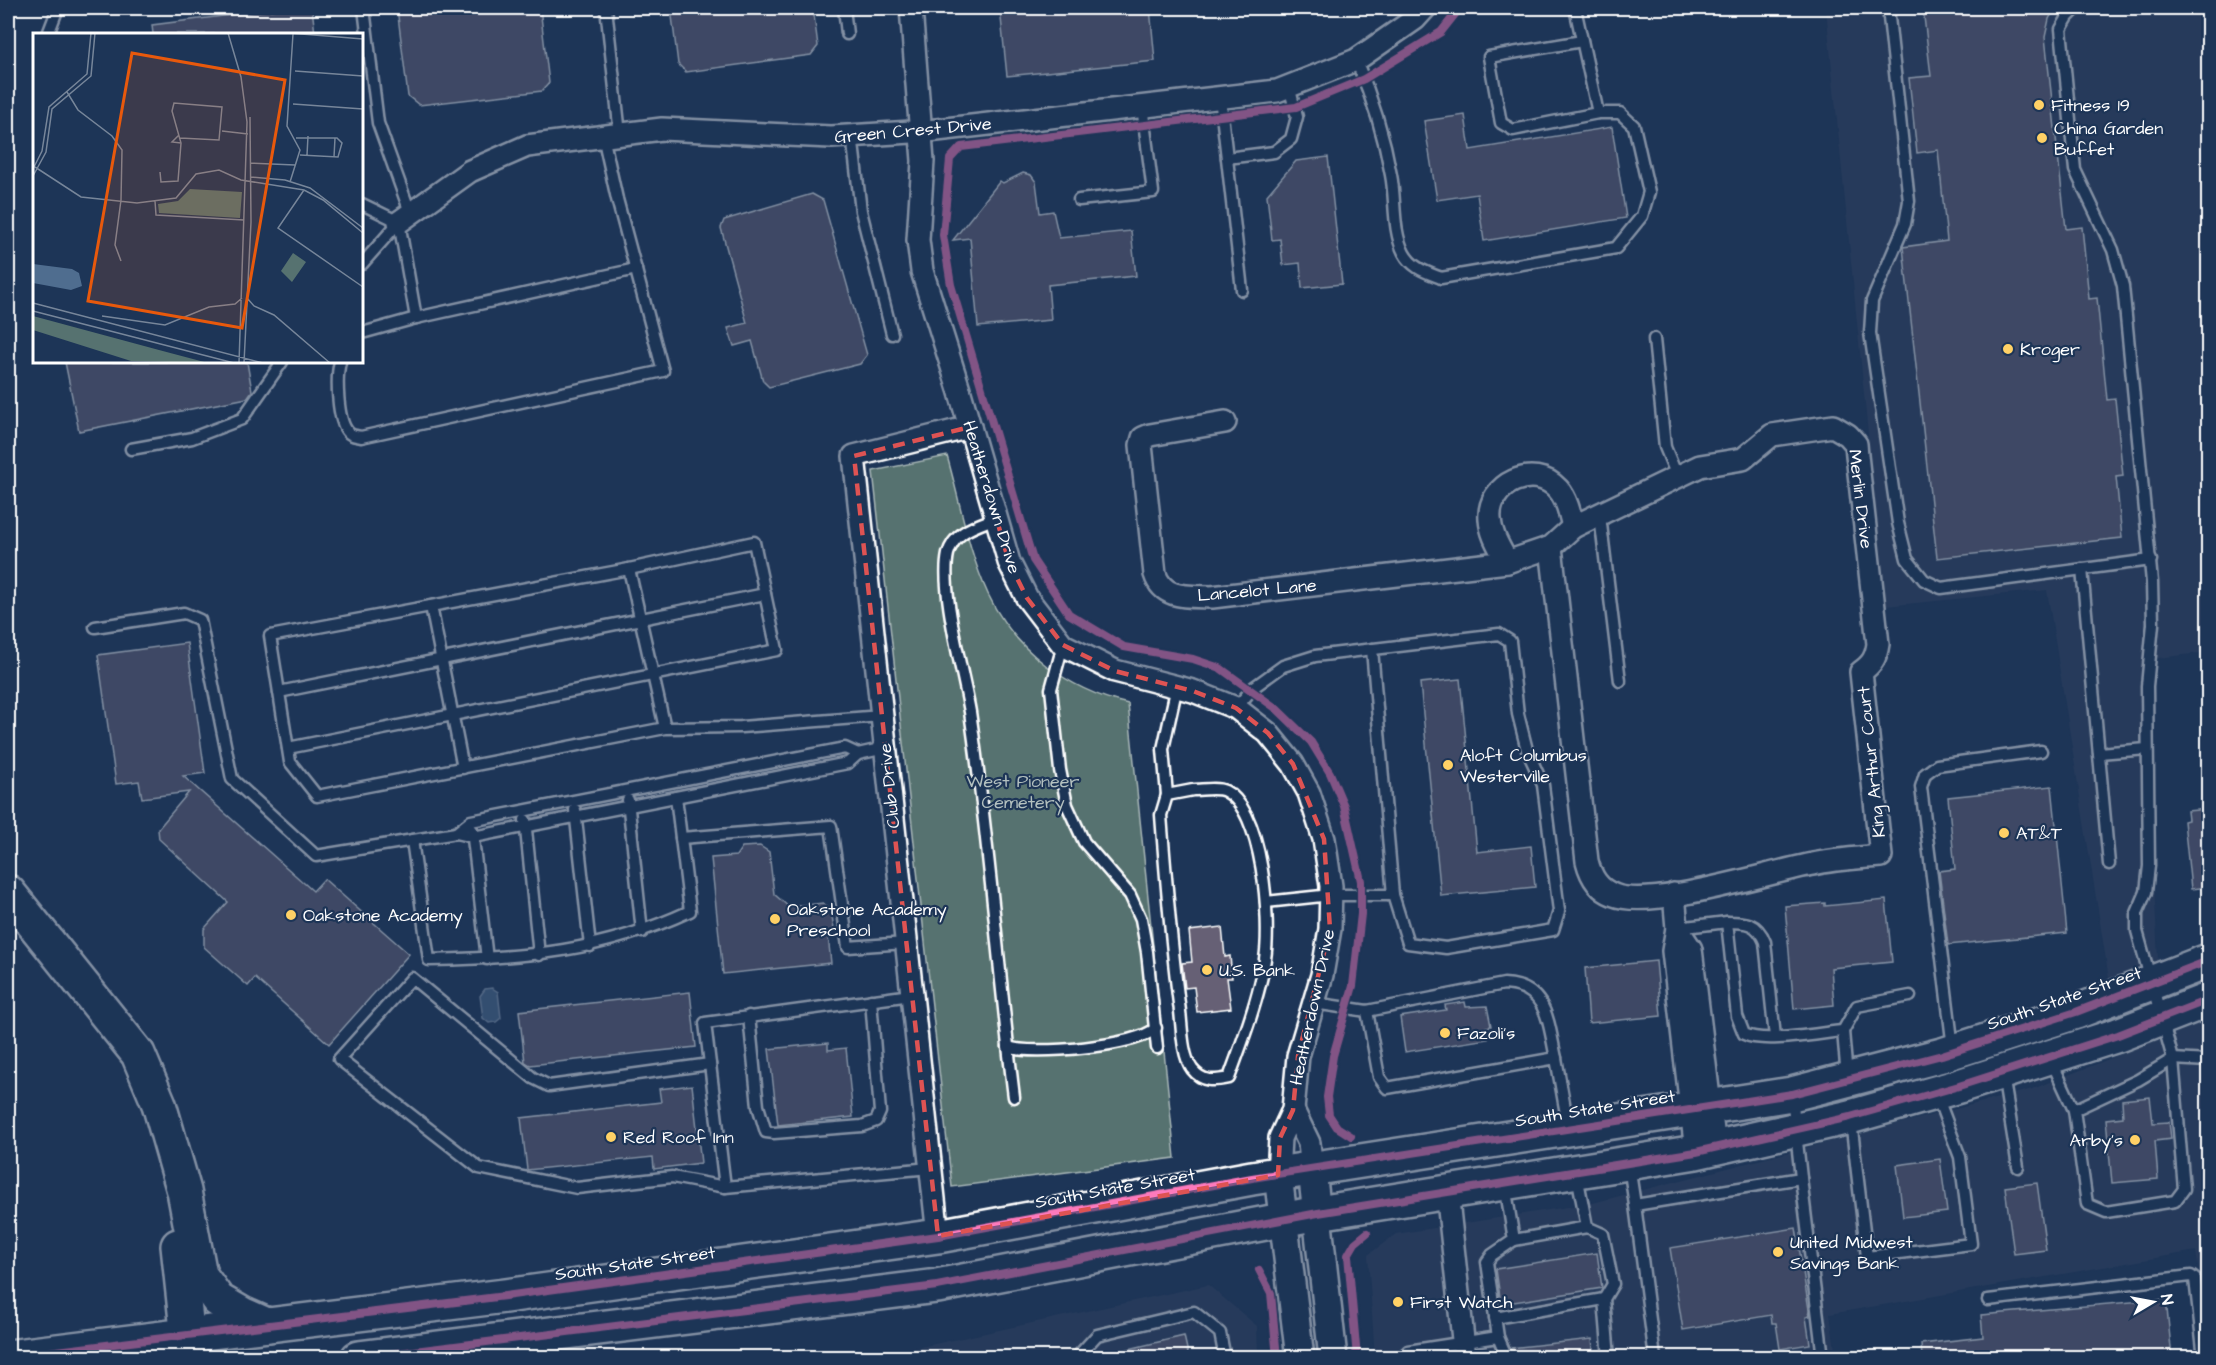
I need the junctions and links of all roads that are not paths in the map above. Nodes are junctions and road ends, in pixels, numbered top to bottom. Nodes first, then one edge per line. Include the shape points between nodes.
1 (58, 8) edge
2 (364, 8) edge
3 (606, 8) edge
4 (844, 8) edge
5 (911, 8) edge
6 (1425, 8) edge
7 (1575, 8) edge
8 (1888, 8) edge
9 (2077, 8) edge
10 (48, 33) edge
11 (847, 34) dead end
12 (1582, 41) junction
13 (1356, 60) junction
14 (1289, 86) junction
15 (1220, 97) junction
16 (1142, 106) junction
17 (1598, 113) junction
18 (921, 131) junction
19 (612, 135) junction
20 (852, 135) junction
21 (1227, 158) junction
22 (1079, 200) dead end
23 (363, 204) edge
24 (405, 219) junction
25 (363, 263) edge
26 (636, 269) junction
27 (1242, 290) dead end
28 (416, 318) junction
29 (363, 333) edge
30 (892, 334) dead end
31 (1654, 339) dead end
32 (281, 363) edge
33 (340, 363) edge
34 (1225, 422) dead end
35 (970, 427) junction
36 (131, 449) dead end
37 (1677, 476) junction
38 (1600, 516) junction
39 (996, 518) junction
40 (1573, 527) junction
41 (1551, 547) junction
42 (2151, 560) junction
43 (1507, 562) junction
44 (629, 569) junction
45 (2082, 569) junction
46 (765, 594) junction
47 (431, 606) junction
48 (640, 618) junction
49 (95, 627) dead end
50 (1878, 644) joint
51 (1063, 645) junction
52 (1372, 649) junction
53 (441, 657) junction
54 (653, 674) junction
55 (1620, 681) dead end
56 (1177, 686) junction
57 (279, 692) junction
58 (1236, 708) junction
59 (452, 713) junction
60 (881, 716) junction
61 (666, 728) junction
62 (288, 748) junction
63 (885, 748) junction
64 (2147, 749) junction
65 (2041, 751) dead end
66 (2099, 753) junction
67 (858, 754) junction
68 (463, 768) junction
69 (627, 791) junction
70 (1167, 795) junction
71 (676, 797) junction
72 (574, 801) junction
73 (629, 806) junction
74 (525, 810) junction
75 (576, 817) junction
76 (471, 821) junction
77 (526, 826) junction
78 (456, 833) junction
79 (473, 837) junction
80 (681, 838) junction
81 (412, 840) junction
82 (2109, 864) dead end
83 (8, 892) edge
84 (1674, 894) junction
85 (1331, 895) junction
86 (1393, 895) junction
87 (1266, 902) junction
88 (1727, 922) junction
89 (1677, 928) junction
90 (642, 932) junction
91 (906, 943) junction
92 (590, 946) junction
93 (539, 955) junction
94 (487, 959) junction
95 (2208, 961) edge
96 (2208, 974) edge
97 (2151, 984) junction
98 (911, 995) junction
99 (1910, 996) dead end
100 (871, 1000) junction
101 (2208, 1000) edge
102 (1314, 1003) junction
103 (1367, 1011) junction
104 (749, 1016) junction
105 (2161, 1018) junction
106 (1156, 1028) junction
107 (1843, 1031) junction
108 (1775, 1036) junction
109 (1008, 1047) junction
110 (1157, 1048) dead end
111 (1953, 1051) junction
112 (1556, 1058) junction
113 (2050, 1058) junction
114 (2173, 1059) junction
115 (2208, 1060) edge
116 (710, 1064) junction
117 (1894, 1068) junction
118 (2003, 1072) junction
119 (1848, 1080) junction
120 (1936, 1092) junction
121 (1792, 1094) junction
122 (1014, 1097) dead end
123 (1293, 1110) junction
124 (2074, 1110) junction
125 (1857, 1115) junction
126 (1569, 1127) junction
127 (1701, 1129) junction
128 (1797, 1129) junction
129 (1628, 1162) junction
130 (174, 1164) junction
131 (2018, 1167) dead end
132 (930, 1168) junction
133 (1312, 1170) junction
134 (1565, 1173) junction
135 (1278, 1174) junction
136 (1802, 1178) junction
137 (1505, 1182) junction
138 (725, 1187) junction
139 (1447, 1191) junction
140 (1635, 1205) junction
141 (1318, 1213) junction
142 (1285, 1219) junction
143 (1587, 1227) junction
144 (938, 1236) junction
145 (1514, 1240) junction
146 (1604, 1299) junction
147 (1988, 1299) dead end
148 (1495, 1318) junction
149 (267, 1325) junction
150 (1498, 1337) junction
151 (189, 1346) edge
152 (1464, 1349) edge
153 (1436, 1352) edge
154 (8, 1357) edge
155 (358, 1358) edge
156 (1076, 1358) edge
157 (1226, 1358) edge
158 (1300, 1358) edge
159 (1333, 1358) edge
160 (1401, 1358) edge
161 (1507, 1358) edge
162 (1609, 1358) edge
163 (1655, 1358) edge
164 (1823, 1358) edge
165 (2204, 1358) edge

1 - 10 lane
2 - 24 lane via 378,123
3 - 19 lane
4 - 11 lane
5 - 18 street, Heatherdown Drive
6 - 13 street, Green Crest Drive
7 - 12 lane
8 - 45 lane via 1909,201 1905,224 1872,301 1870,333 1898,524 1907,559 1924,580 1941,588
9 - 42 lane via 2061,29 2075,170 2121,273
12 - 17 lane
12 - 17 lane via 1489,57 1501,123 1513,130
13 - 14 street, Green Crest Drive
13 - 17 lane via 1374,100 1404,252 1418,269 1441,278 1616,248 1628,236 1642,216 1649,192 1634,126 1620,113
14 - 15 street, Green Crest Drive
14 - 21 lane via 1297,117 1291,140 1274,152
15 - 16 street, Green Crest Drive
15 - 21 lane
16 - 18 street, Green Crest Drive
16 - 22 lane via 1153,192
18 - 20 street, Green Crest Drive
18 - 35 street, Heatherdown Drive via 918,240 922,271
19 - 20 street, Green Crest Drive via 662,129 747,135
19 - 24 street, Green Crest Drive via 527,146 470,171
19 - 26 lane via 617,199
20 - 30 lane via 861,211
21 - 27 lane
23 - 24 lane
24 - 25 lane
24 - 28 lane
26 - 28 lane
26 - 33 lane via 663,371 362,437 346,430 336,375
28 - 29 lane
31 - 37 lane via 1665,447
32 - 36 lane via 242,419 192,438
34 - 43 street, Lancelot Lane via 1143,438 1155,574 1164,591 1212,597
35 - 39 street, Heatherdown Drive
35 - 60 street, Club Drive via 854,456
37 - 38 street, Merlin Drive
37 - 50 street, Merlin Drive via 1700,465 1743,459 1772,435 1791,430 1833,426 1848,435 1856,444
38 - 40 street, Merlin Drive
38 - 55 lane
39 - 51 street, Heatherdown Drive via 1009,562 1027,598
39 - 109 lane via 954,539 946,581 970,712
40 - 41 street, Merlin Drive
40 - 43 street via 1568,507 1549,481 1523,477 1508,482 1492,503 1489,516 1491,531
41 - 43 street, Lancelot Lane
41 - 84 street via 1591,875 1612,895 1627,899
42 - 45 lane
42 - 64 lane via 2153,624 2147,686
44 - 46 lane via 754,542
44 - 47 lane
44 - 48 lane
45 - 66 lane
46 - 48 lane
46 - 54 lane via 777,650
47 - 53 lane
47 - 57 lane via 270,636
48 - 53 lane
48 - 54 lane
49 - 81 lane via 184,613 200,620 232,779 316,856
50 - 84 street, King Arthur Court via 1870,666 1861,672 1881,856 1814,863
51 - 56 street, Heatherdown Drive via 1115,671
51 - 106 lane via 1052,689 1067,805 1084,842 1130,895 1141,920
52 - 58 lane via 1315,656 1283,666 1254,687
52 - 86 lane
52 - 86 lane via 1499,634 1510,640 1518,714 1527,750 1543,785 1559,911 1553,930 1446,948 1408,943
53 - 57 lane
53 - 59 lane
54 - 59 lane
54 - 61 lane
56 - 58 street, Heatherdown Drive
56 - 70 lane via 1163,749
57 - 62 lane
58 - 85 street, Heatherdown Drive via 1268,733 1310,793 1324,839
59 - 62 lane
59 - 68 lane
60 - 61 lane via 741,727
60 - 63 street, Club Drive
61 - 68 lane
62 - 68 lane via 290,762 317,796
63 - 67 lane
63 - 91 street, Club Drive
64 - 66 lane
64 - 97 lane via 2149,866 2146,892 2137,913 2137,931
65 - 111 lane via 1937,765 1925,774 1921,787
66 - 82 lane
67 - 69 lane via 845,748
67 - 71 lane via 848,763
69 - 72 lane
69 - 73 lane
70 - 87 lane via 1224,790 1240,803 1252,827
70 - 87 lane via 1161,815 1171,946 1184,1044 1191,1068 1212,1082 1229,1077 1241,1045 1266,959
71 - 73 lane
71 - 80 lane
72 - 74 lane
72 - 75 lane
73 - 75 lane
73 - 90 lane
74 - 76 lane
74 - 77 lane
75 - 77 lane
75 - 92 lane
76 - 78 lane
76 - 79 lane
77 - 79 lane
77 - 93 lane
78 - 79 lane
78 - 81 lane
79 - 94 lane
80 - 90 lane via 690,911
80 - 91 lane via 831,826 848,947
81 - 94 lane via 429,960
83 - 130 main road via 138,1054 159,1104
84 - 89 street
85 - 86 lane
85 - 87 lane
85 - 102 street, Heatherdown Drive via 1330,929
88 - 89 lane
88 - 108 lane via 1747,922 1761,932
88 - 108 lane via 1740,1027 1751,1037
89 - 127 street via 1691,949
90 - 92 lane
91 - 98 street, Club Drive
92 - 93 lane
93 - 94 lane
95 - 97 main road, South State Street
96 - 105 main road via 2171,993
97 - 105 lane
97 - 111 main road, South State Street
97 - 125 main road via 2147,994 2132,1005 2025,1044 1908,1080
98 - 100 lane
98 - 132 street, Club Drive
99 - 107 lane via 1857,1006
100 - 104 lane
100 - 104 lane via 880,1112 876,1121 862,1126 766,1131 758,1106
101 - 105 main road, South State Street
102 - 103 lane
102 - 123 street, Heatherdown Drive via 1298,1056
103 - 112 lane via 1504,984 1521,985 1534,992 1544,1009
103 - 112 lane via 1379,1077 1387,1088
104 - 116 lane via 705,1023
105 - 113 main road, South State Street
105 - 114 lane
106 - 109 lane via 1140,1038 1122,1042 1032,1052
106 - 110 lane
107 - 108 lane
107 - 119 lane
109 - 122 lane
111 - 117 main road, South State Street
112 - 126 lane
113 - 118 main road, South State Street
113 - 124 lane
114 - 115 lane
114 - 124 lane via 2139,1080
114 - 124 lane via 2184,1189 2175,1201 2106,1212 2087,1204
116 - 138 lane
116 - 138 lane via 549,1086 533,1078 412,978 339,1059 479,1168 577,1188 672,1177
117 - 119 main road, South State Street
117 - 128 main road via 1848,1095 1809,1104
118 - 120 main road, South State Street
118 - 131 lane
119 - 121 main road, South State Street
120 - 125 main road, South State Street
120 - 125 lane via 1960,1157 1971,1244 1868,1257
121 - 127 main road, South State Street
121 - 128 lane
123 - 133 street, Heatherdown Drive via 1309,1143
123 - 135 street, Heatherdown Drive via 1280,1138
125 - 128 main road, South State Street
126 - 127 main road, South State Street
126 - 133 main road, South State Street
127 - 128 main road, South State Street
127 - 129 main road, South State Street
127 - 134 main road via 1630,1141 1596,1154
128 - 136 lane
129 - 134 main road, South State Street
129 - 140 lane
130 - 149 main road via 184,1191 200,1275 218,1300
130 - 151 main road via 171,1192
132 - 138 lane
132 - 144 street, Club Drive
133 - 135 main road, South State Street
133 - 141 street
134 - 137 main road, South State Street
134 - 143 lane
135 - 142 street
135 - 144 main road, South State Street
136 - 140 lane
136 - 164 lane
137 - 139 main road, South State Street
137 - 145 lane
139 - 141 main road, South State Street
139 - 152 street
140 - 163 lane
141 - 142 main road, South State Street
141 - 159 street
142 - 155 main road, South State Street via 937,1286
142 - 158 street
143 - 145 lane
143 - 146 lane via 1603,1234 1613,1284
144 - 149 main road, South State Street
145 - 148 lane via 1487,1262
146 - 148 lane
146 - 162 lane
147 - 165 lane via 2191,1276 2195,1279
148 - 150 lane
149 - 151 main road, South State Street
150 - 152 lane
150 - 161 lane
151 - 154 main road, South State Street
152 - 153 lane
153 - 160 lane via 1408,1351
156 - 157 lane via 1097,1335 1194,1312 1220,1333

